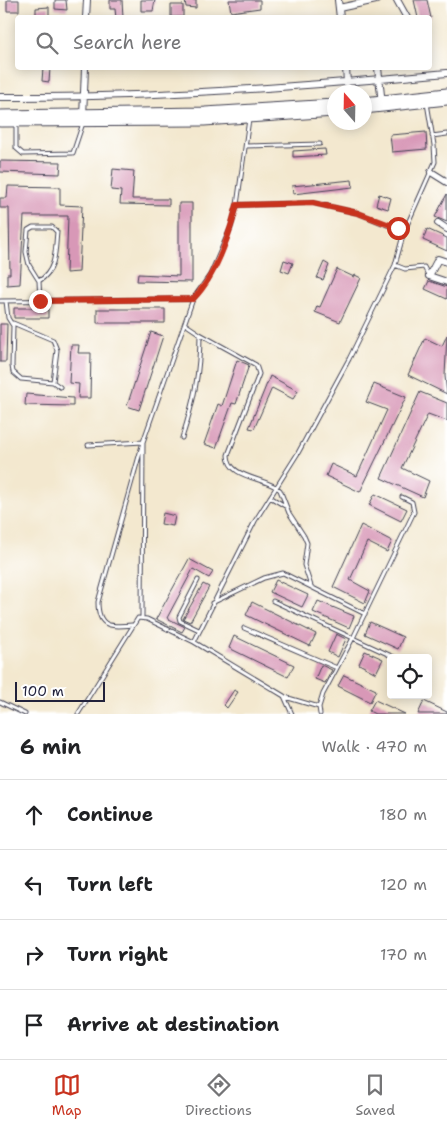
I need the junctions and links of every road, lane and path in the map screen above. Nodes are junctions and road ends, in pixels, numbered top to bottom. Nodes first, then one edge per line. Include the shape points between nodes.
1 (87, 0) edge
2 (338, 0) edge
3 (376, 0) edge
4 (397, 0) edge
5 (339, 8) junction
6 (86, 15) edge
7 (340, 15) edge
8 (405, 15) edge
9 (85, 70) edge
10 (346, 70) edge
11 (378, 70) edge
12 (447, 73) edge
13 (379, 80) junction
14 (347, 83) junction
15 (447, 93) edge
16 (0, 97) edge
17 (84, 98) junction
18 (447, 100) edge
19 (426, 102) junction
20 (372, 103) edge
21 (327, 104) edge
22 (382, 104) junction
23 (372, 107) edge
24 (248, 109) junction
25 (327, 113) edge
26 (0, 115) edge
27 (83, 119) junction
28 (249, 119) junction
29 (0, 122) edge
30 (16, 122) junction
31 (447, 134) edge
32 (432, 136) junction
33 (320, 144) dead end
34 (246, 146) junction
35 (431, 172) junction
36 (447, 182) edge
37 (237, 205) junction
38 (438, 224) dead end
39 (447, 229) edge
40 (404, 232) junction
41 (447, 262) edge
42 (395, 265) junction
43 (429, 276) junction
44 (40, 281) junction
45 (447, 282) edge
46 (193, 299) junction
47 (0, 301) edge
48 (6, 301) junction
49 (40, 301) junction
50 (12, 322) junction
51 (185, 324) junction
52 (200, 334) junction
53 (53, 382) junction
54 (60, 388) dead end
55 (182, 438) dead end
56 (143, 442) junction
57 (88, 445) dead end
58 (276, 487) junction
59 (270, 496) junction
60 (402, 497) dead end
61 (286, 506) junction
62 (198, 580) dead end
63 (310, 586) junction
64 (272, 601) dead end
65 (212, 604) junction
66 (365, 614) junction
67 (142, 617) junction
68 (133, 625) junction
69 (244, 628) dead end
70 (199, 630) junction
71 (353, 638) junction
72 (194, 642) junction
73 (387, 654) edge
74 (337, 668) junction
75 (284, 696) junction
76 (0, 702) edge
77 (319, 707) junction
78 (25, 714) edge
79 (78, 714) edge
80 (292, 714) edge
81 (320, 714) edge

1 - 6 street
2 - 5 street
3 - 5 street
4 - 8 street
5 - 7 street
9 - 17 street
10 - 14 street
11 - 13 street
12 - 13 street
13 - 14 street
13 - 22 street
14 - 17 street
15 - 22 main road
16 - 17 street
17 - 27 street
18 - 19 main road
19 - 22 main road
19 - 32 lane
20 - 22 main road
21 - 24 main road
22 - 23 main road
24 - 27 main road
24 - 28 lane
25 - 28 main road
26 - 27 main road
27 - 28 main road
27 - 30 main road
27 - 30 lane via 72,153 23,154 16,148
28 - 34 lane
29 - 30 main road
31 - 32 lane
32 - 35 lane via 436,155
33 - 34 lane
34 - 37 lane
35 - 36 street
35 - 40 lane
37 - 40 lane via 313,203 358,213
37 - 46 lane via 210,275
38 - 39 street
40 - 42 lane
41 - 43 street via 438,259
42 - 43 lane via 405,269 424,267
42 - 58 lane via 336,385
43 - 45 street
44 - 44 lane via 29,265 26,252 28,230 52,227 57,232 54,263 47,277
44 - 49 lane
46 - 49 lane
46 - 51 lane
47 - 48 lane
48 - 49 lane
48 - 50 lane via 8,318
50 - 53 lane via 53,340 57,350
50 - 53 lane via 14,372 21,379
51 - 52 lane
51 - 56 lane
52 - 55 lane via 199,378
52 - 58 lane via 256,365 259,374 228,462 233,470
53 - 54 lane
56 - 57 lane
56 - 67 lane
56 - 68 lane via 98,602 98,610 106,624 113,627
58 - 59 lane
58 - 61 lane via 282,493
59 - 61 lane
59 - 65 lane
60 - 66 lane via 412,502 414,512
61 - 63 lane via 307,543 304,564
62 - 70 lane via 179,617 180,621
63 - 65 lane via 282,573 264,578
63 - 66 lane
64 - 71 lane
65 - 70 lane
66 - 71 lane
67 - 68 lane
67 - 72 lane
68 - 79 lane
69 - 74 lane
70 - 72 lane
71 - 73 lane
71 - 74 lane
72 - 75 lane
74 - 77 lane
75 - 77 lane
75 - 80 lane
76 - 78 lane
77 - 81 lane

